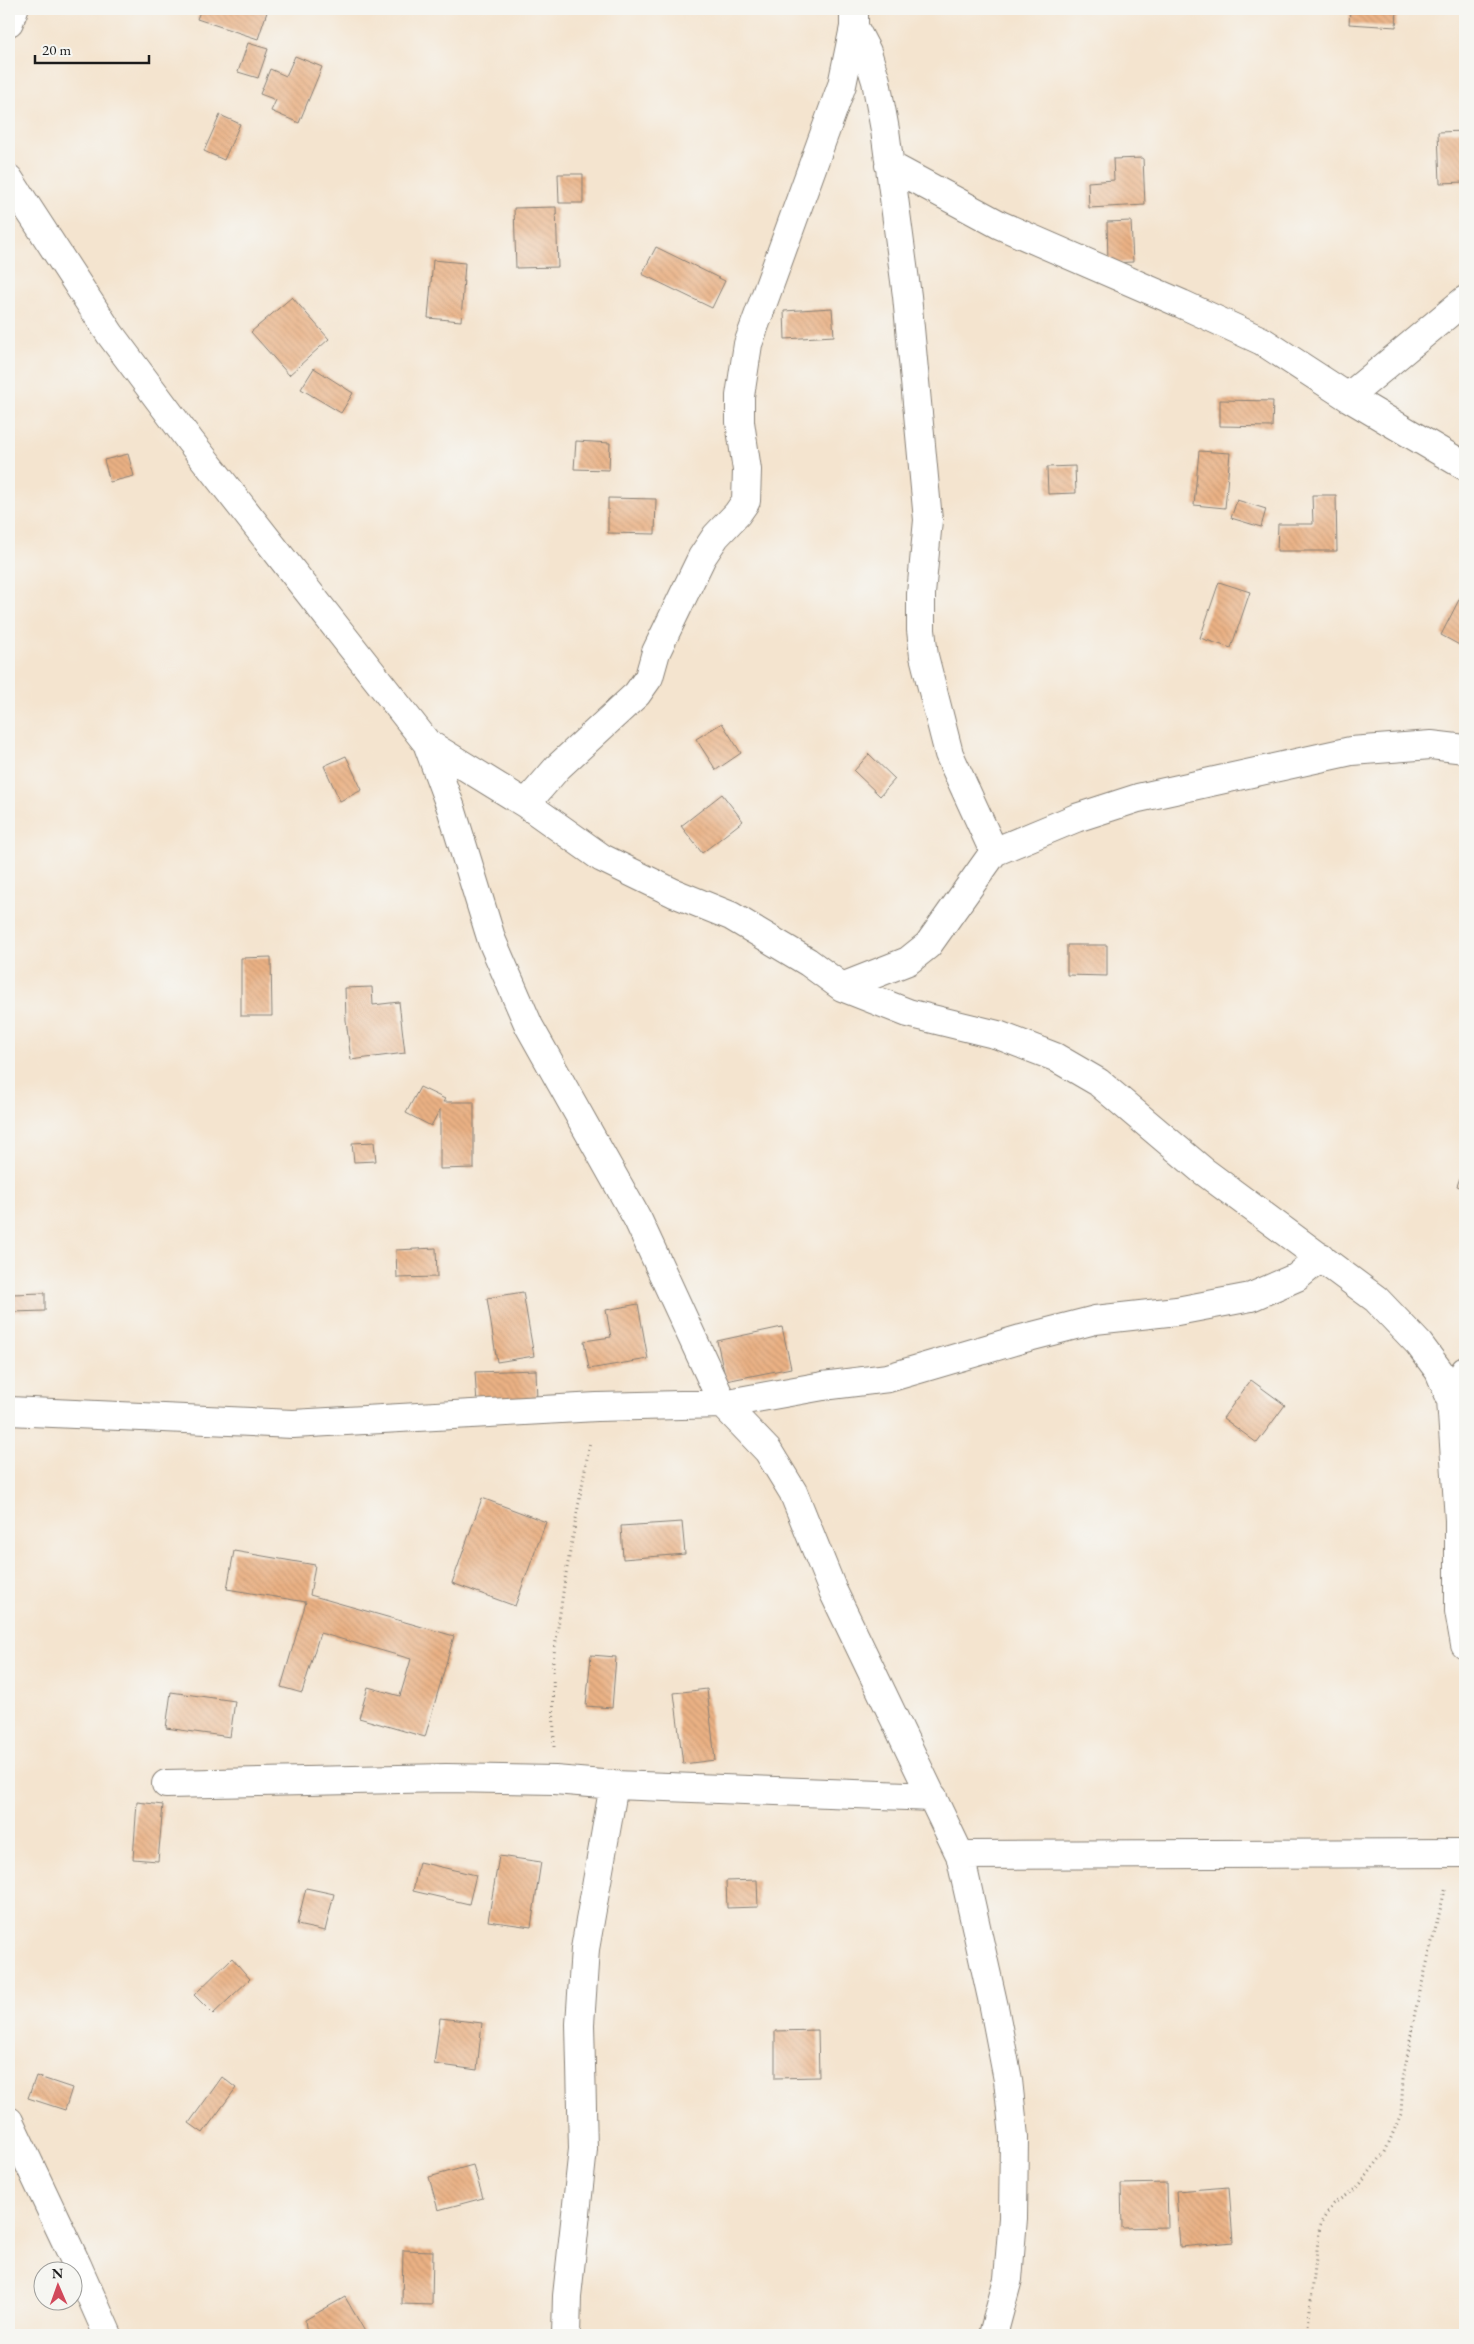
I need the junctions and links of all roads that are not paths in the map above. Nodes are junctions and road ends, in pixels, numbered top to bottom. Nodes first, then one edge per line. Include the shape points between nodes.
1 (14, 9) edge
2 (854, 18) edge
3 (9, 22) edge
4 (889, 165) junction
5 (9, 179) edge
6 (1465, 300) edge
7 (1348, 397) junction
8 (1465, 466) edge
9 (427, 743) junction
10 (1465, 749) edge
11 (526, 804) junction
12 (994, 852) junction
13 (842, 987) junction
14 (1321, 1258) junction
15 (1465, 1371) edge
16 (1452, 1399) junction
17 (723, 1404) junction
18 (9, 1411) edge
19 (1465, 1645) edge
20 (166, 1784) dead end
21 (614, 1785) junction
22 (933, 1797) junction
23 (1459, 1853) edge
24 (960, 1855) junction
25 (9, 2121) edge
26 (108, 2335) edge
27 (566, 2335) edge
28 (993, 2335) edge

1 - 3 street
2 - 4 street via 876,81
2 - 11 street via 842,85 748,344 740,396 747,470 746,501 702,556 656,652 649,677 558,766
4 - 7 street via 1000,225 1262,341
4 - 12 street via 907,296 928,520 922,594 924,656 949,754
5 - 9 street via 110,334 202,457
6 - 7 street
7 - 8 street
9 - 11 street
9 - 17 street via 451,808 492,941 529,1026 638,1220
10 - 12 street via 1430,745 1351,751 1260,770 1138,798 1076,818
11 - 13 street via 602,858 731,916 808,962
12 - 13 street via 928,945 908,961
13 - 14 street via 908,1013 998,1035 1055,1057 1098,1082 1202,1170
14 - 16 street via 1376,1299 1419,1344 1439,1371
14 - 17 street via 1297,1277 1251,1297 1095,1320 888,1378
15 - 16 street
16 - 19 street via 1459,1520 1459,1611
17 - 18 street via 598,1407 293,1424
17 - 22 street via 768,1451 792,1492 833,1592
20 - 21 street via 446,1778 555,1780
21 - 22 street
21 - 27 street via 584,1949 580,2024 583,2149 567,2296
22 - 24 street
23 - 24 street
24 - 28 street via 994,2006 1008,2080 1014,2137 1008,2279
25 - 26 street

